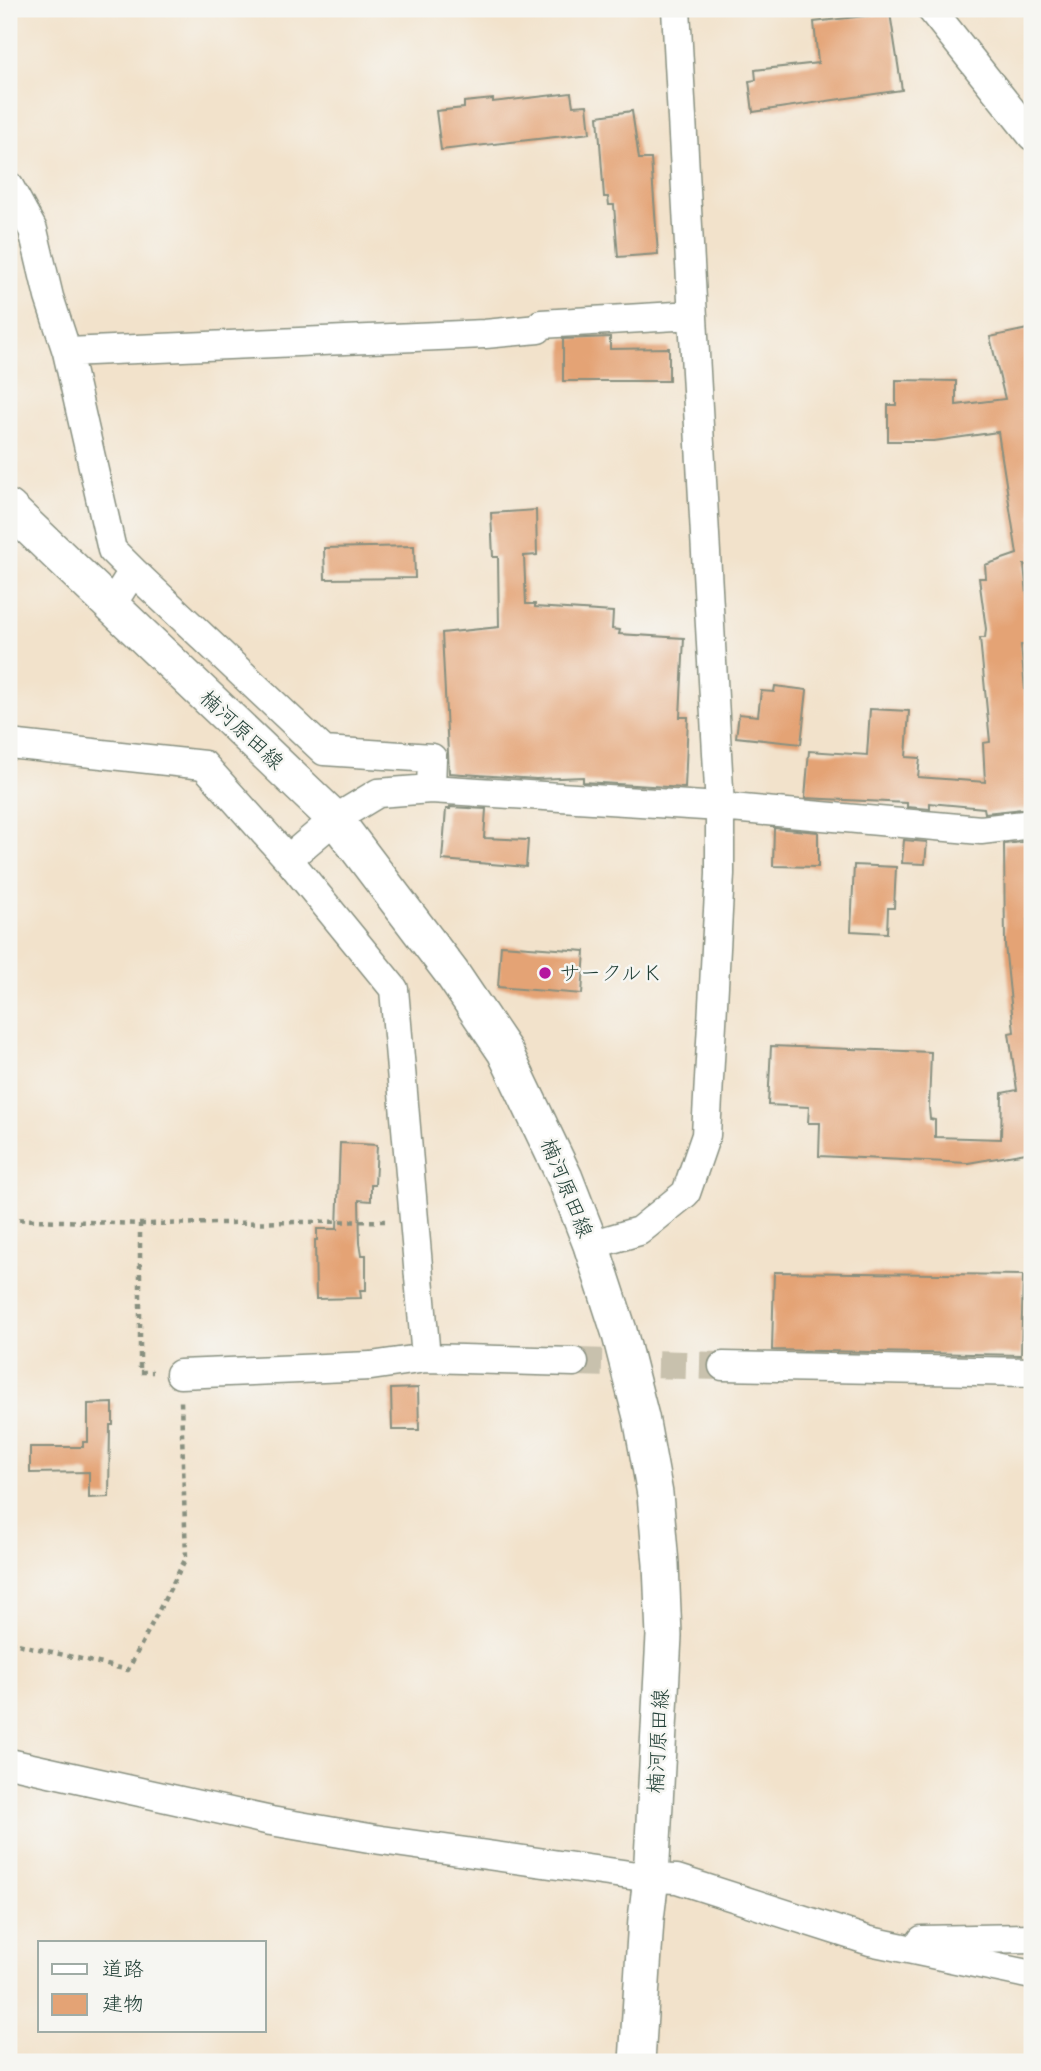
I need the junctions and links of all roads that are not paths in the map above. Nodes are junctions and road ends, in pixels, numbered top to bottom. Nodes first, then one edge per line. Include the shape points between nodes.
1 (676, 9) edge
2 (930, 9) edge
3 (1032, 136) edge
4 (9, 186) edge
5 (693, 315) junction
6 (67, 352) junction
7 (9, 508) edge
8 (133, 571) junction
9 (111, 606) junction
10 (9, 744) edge
11 (430, 789) junction
12 (720, 807) junction
13 (335, 819) junction
14 (1032, 824) edge
15 (288, 859) junction
16 (591, 1245) junction
17 (426, 1359) junction
18 (573, 1362) tunnel mouth
19 (723, 1366) tunnel mouth
20 (1032, 1372) edge
21 (180, 1374) road end
22 (9, 1763) edge
23 (651, 1878) junction
24 (1032, 1938) edge
25 (870, 1941) junction
26 (1032, 1975) edge
27 (636, 2062) edge

1 - 5 street
2 - 3 street
4 - 6 street via 33,230
5 - 6 street via 541,324 538,329 485,334
5 - 12 street
6 - 8 street via 112,550
7 - 9 main road, 楠河原田線
8 - 9 street
8 - 11 street via 324,751 432,758
9 - 13 main road, 楠河原田線
10 - 15 street via 204,765
11 - 12 street
11 - 13 street via 378,793
12 - 14 street via 981,830
12 - 16 street via 706,1135 686,1193 639,1231
13 - 15 street
13 - 16 main road, 楠河原田線 via 451,972 505,1052 565,1178
15 - 17 street via 394,989
16 - 23 main road, 楠河原田線 via 619,1331 655,1494 664,1636
17 - 18 street
17 - 21 street via 371,1366
19 - 20 street
22 - 23 street via 283,1823
23 - 25 street via 677,1879
23 - 27 main road, 楠河原田線
24 - 25 street
25 - 26 street

